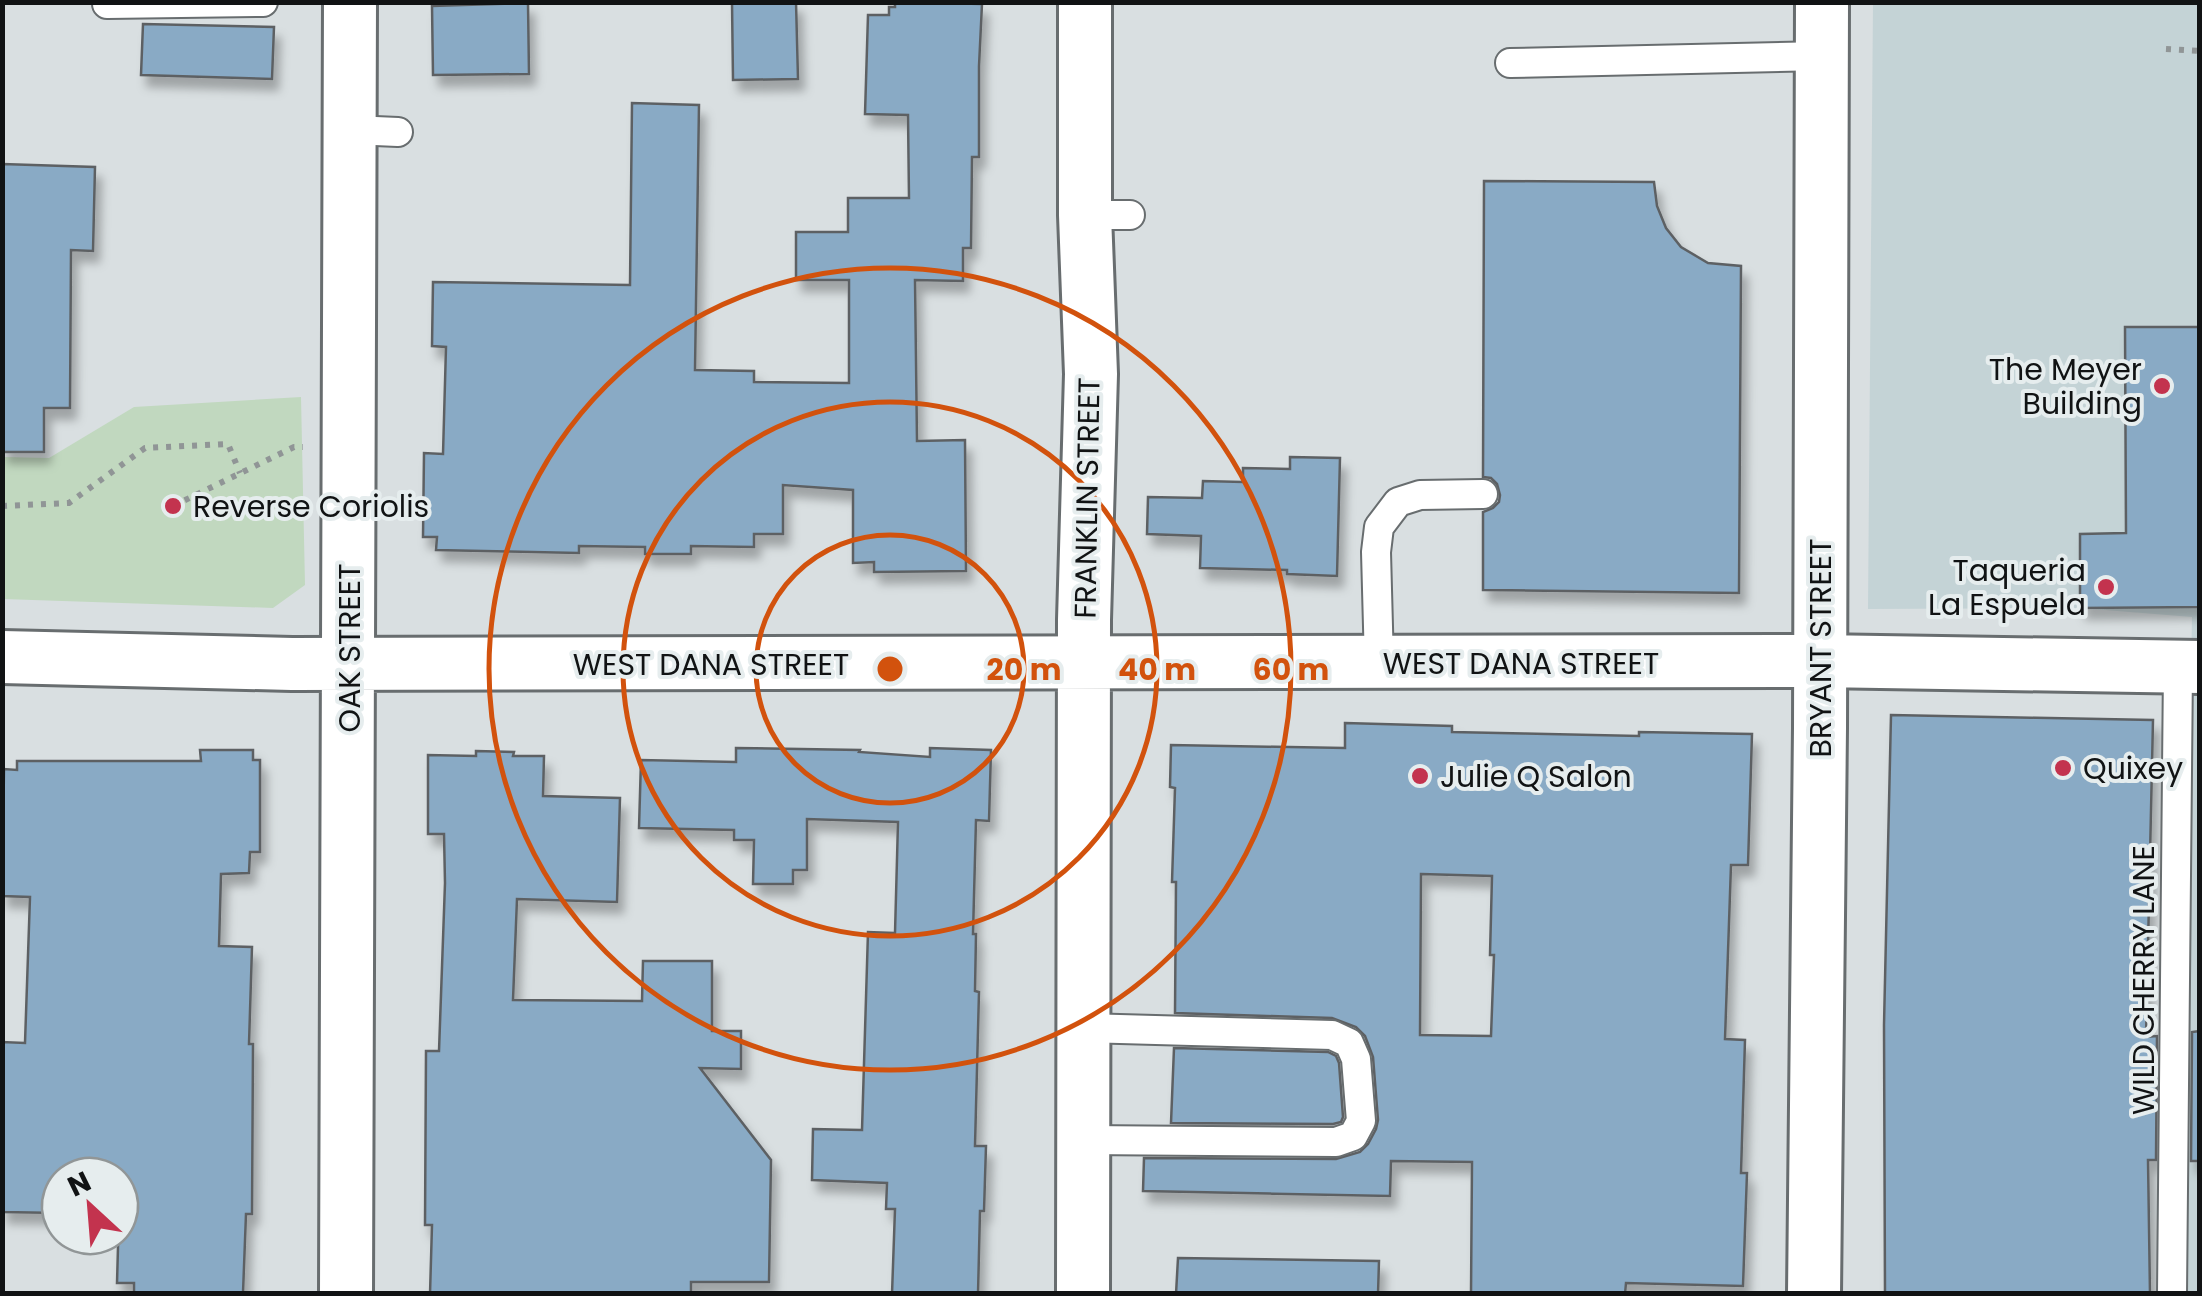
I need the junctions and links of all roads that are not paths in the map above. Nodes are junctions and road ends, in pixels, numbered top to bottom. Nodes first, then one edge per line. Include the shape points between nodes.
1 (263, 2) edge
2 (350, 2) edge
3 (1085, 2) edge
4 (1822, 2) edge
5 (107, 4) edge
6 (1823, 56) junction
7 (1510, 63) dead end
8 (1483, 494) dead end
9 (2, 657) edge
10 (1819, 661) junction
11 (1084, 663) junction
12 (349, 664) junction
13 (1379, 664) junction
14 (2189, 667) edge
15 (1084, 1028) junction
16 (1084, 1140) junction
17 (346, 1294) edge
18 (1083, 1294) edge
19 (1814, 1294) edge
20 (2172, 1294) edge

1 - 5 lane
2 - 12 street, OAK STREET via 375,131 350,449
3 - 11 street, FRANKLIN STREET via 1108,215 1107,373
4 - 6 street, BRYANT STREET
6 - 7 lane
6 - 10 street, BRYANT STREET
8 - 13 lane via 1420,495 1398,502 1379,527
9 - 12 street, WEST DANA STREET
10 - 13 street, WEST DANA STREET
10 - 14 street, WEST DANA STREET
10 - 19 street, BRYANT STREET
11 - 12 street, WEST DANA STREET
11 - 13 street, WEST DANA STREET
11 - 15 street, FRANKLIN STREET
12 - 17 street, OAK STREET
14 - 20 lane, WILD CHERRY LANE
15 - 16 street, FRANKLIN STREET
15 - 16 lane via 1332,1035 1349,1042 1356,1059 1361,1121 1353,1136 1336,1142
16 - 18 street, FRANKLIN STREET

